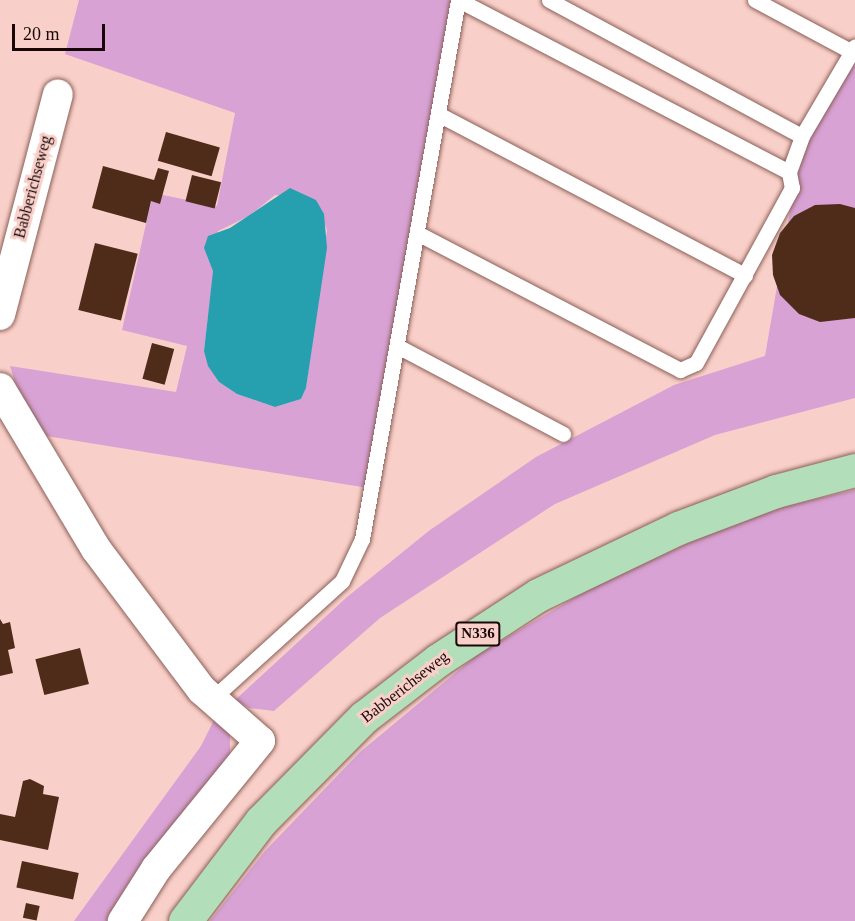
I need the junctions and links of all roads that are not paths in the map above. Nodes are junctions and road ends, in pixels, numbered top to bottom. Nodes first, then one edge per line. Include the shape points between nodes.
1 (458, 0) edge
2 (549, 0) edge
3 (755, 0) edge
4 (854, 49) edge
5 (58, 94) dead end
6 (438, 114) junction
7 (802, 136) junction
8 (789, 172) junction
9 (417, 233) junction
10 (745, 275) junction
11 (0, 315) edge
12 (397, 346) junction
13 (0, 388) edge
14 (563, 434) dead end
15 (855, 470) edge
16 (213, 698) junction
17 (123, 921) edge
18 (184, 921) edge

1 - 6 lane
1 - 8 lane
2 - 7 lane
3 - 4 lane
4 - 7 lane
5 - 11 street, Babberichseweg
6 - 9 lane
6 - 10 lane
7 - 8 lane
8 - 10 lane via 790,196
9 - 10 lane via 680,370 696,363
9 - 12 lane
12 - 14 lane
12 - 16 lane via 362,539 352,565 342,581
13 - 16 street via 96,549 202,690
15 - 18 main road, Babberichseweg / N336 via 776,490 678,528 538,594 438,660 364,717 261,821
16 - 17 street via 260,741 156,869

